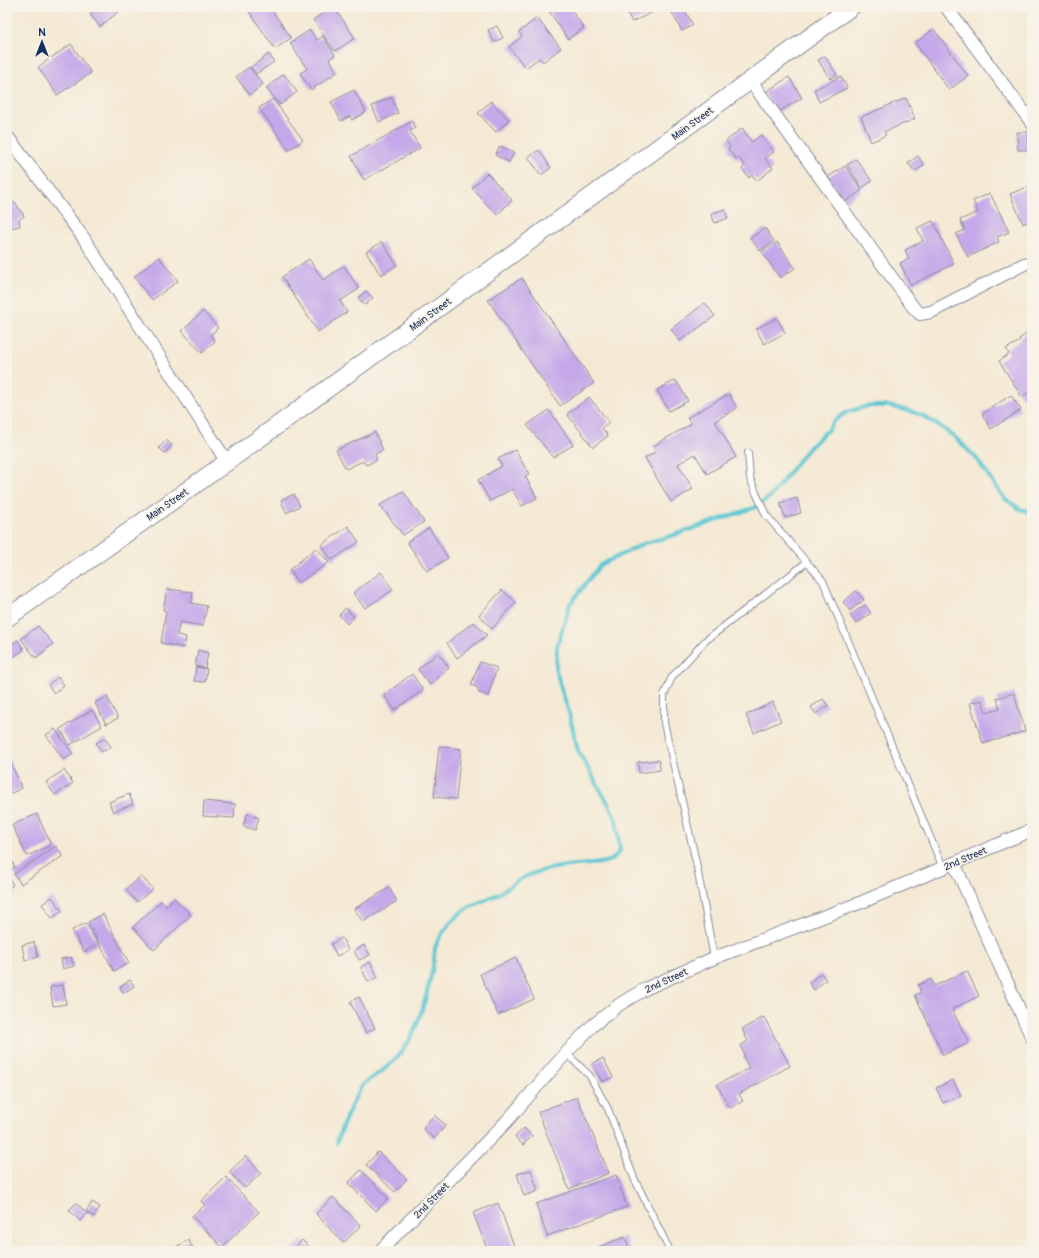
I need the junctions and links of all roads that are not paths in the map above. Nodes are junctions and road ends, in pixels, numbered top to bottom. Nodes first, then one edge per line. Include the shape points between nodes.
1 (851, 7) edge
2 (946, 7) edge
3 (750, 80) junction
4 (1032, 123) edge
5 (7, 136) edge
6 (1024, 264) dead end
7 (748, 453) dead end
8 (227, 462) junction
9 (807, 562) junction
10 (7, 618) edge
11 (1032, 830) edge
12 (954, 863) junction
13 (942, 868) junction
14 (714, 958) junction
15 (1032, 1038) edge
16 (566, 1053) junction
17 (380, 1251) edge
18 (670, 1251) edge

1 - 3 main road, Main Street
2 - 4 street
3 - 6 street via 913,308 920,314 931,312
3 - 8 main road, Main Street
5 - 8 street via 83,236
7 - 9 lane via 750,478 766,515
8 - 10 main road, Main Street
9 - 13 lane via 823,581
9 - 14 lane via 705,641 672,676 664,695 664,723 696,862
11 - 12 street, 2nd Street
12 - 13 street, 2nd Street
12 - 15 street
13 - 14 street, 2nd Street via 862,902
14 - 16 street, 2nd Street via 645,989 620,1004 592,1026
16 - 17 street, 2nd Street via 507,1121
16 - 18 lane via 590,1076 608,1109 634,1178

